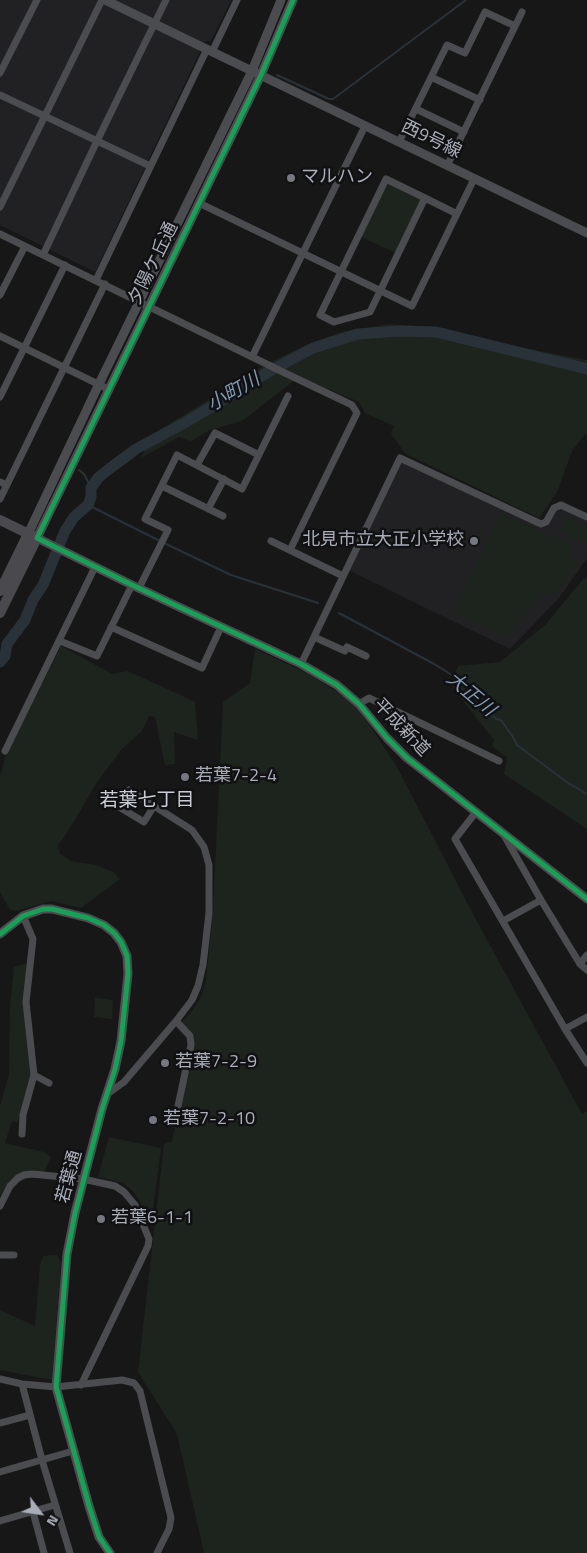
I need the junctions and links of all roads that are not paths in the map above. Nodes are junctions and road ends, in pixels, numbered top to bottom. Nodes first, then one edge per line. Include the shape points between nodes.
1 (36, 0) edge
2 (104, 0) edge
3 (166, 0) edge
4 (237, 0) edge
5 (281, 0) edge
6 (293, 0) edge
7 (522, 12) dead end
8 (154, 24) junction
9 (515, 26) junction
10 (210, 50) junction
11 (252, 71) junction
12 (0, 73) edge
13 (261, 75) junction
14 (431, 77) junction
15 (0, 95) edge
16 (480, 100) junction
17 (416, 109) junction
18 (44, 116) junction
19 (365, 126) junction
20 (464, 132) junction
21 (97, 141) junction
22 (398, 142) junction
23 (150, 166) junction
24 (447, 166) junction
25 (474, 179) junction
26 (425, 198) junction
27 (199, 203) junction
28 (0, 207) edge
29 (457, 214) junction
30 (587, 233) edge
31 (0, 234) edge
32 (25, 246) junction
33 (302, 254) junction
34 (43, 255) junction
35 (64, 265) junction
36 (341, 271) junction
37 (96, 280) junction
38 (105, 284) junction
39 (2, 286) edge
40 (381, 291) junction
41 (0, 295) edge
42 (144, 305) junction
43 (0, 336) edge
44 (24, 347) junction
45 (252, 357) junction
46 (64, 367) junction
47 (99, 384) junction
48 (108, 389) junction
49 (288, 396) dead end
50 (0, 397) edge
51 (259, 455) junction
52 (197, 465) junction
53 (224, 479) junction
54 (3, 483) edge
55 (162, 486) junction
56 (0, 499) edge
57 (208, 509) junction
58 (223, 516) dead end
59 (587, 517) edge
60 (0, 520) edge
61 (37, 538) junction
62 (271, 540) dead end
63 (290, 550) junction
64 (95, 567) junction
65 (343, 576) junction
66 (135, 587) junction
67 (0, 591) edge
68 (0, 613) edge
69 (111, 627) junction
70 (221, 627) junction
71 (314, 637) junction
72 (60, 640) junction
73 (366, 656) dead end
74 (301, 664) junction
75 (358, 704) junction
76 (5, 751) dead end
77 (499, 761) dead end
78 (154, 806) junction
79 (476, 812) junction
80 (505, 835) junction
81 (587, 898) edge
82 (541, 900) junction
83 (23, 916) junction
84 (503, 921) junction
85 (0, 934) edge
86 (587, 955) edge
87 (580, 964) junction
88 (587, 970) edge
89 (587, 1017) edge
90 (176, 1021) junction
91 (565, 1029) junction
92 (587, 1063) edge
93 (34, 1075) junction
94 (49, 1083) dead end
95 (106, 1095) junction
96 (178, 1106) dead end
97 (22, 1134) dead end
98 (83, 1179) junction
99 (0, 1206) edge
100 (0, 1255) edge
101 (14, 1255) dead end
102 (0, 1379) edge
103 (22, 1384) junction
104 (81, 1385) junction
105 (56, 1387) junction
106 (30, 1415) junction
107 (0, 1423) edge
108 (73, 1451) junction
109 (42, 1460) junction
110 (0, 1472) edge
111 (55, 1505) junction
112 (33, 1512) junction
113 (0, 1521) edge
114 (44, 1553) edge
115 (70, 1553) edge
116 (110, 1553) edge
117 (157, 1553) edge

1 - 12 street
2 - 8 street, 西9号線
2 - 18 street
3 - 8 street
4 - 10 street
5 - 11 street, 夕陽ケ丘通
6 - 13 street, 夕陽ケ丘通
7 - 9 street
8 - 10 street, 西9号線
8 - 21 street
9 - 14 street via 485,12 465,53 447,45
9 - 16 street
10 - 11 street, 西9号線
10 - 23 street
11 - 13 street, 西9号線
11 - 42 street, 夕陽ケ丘通
13 - 19 street, 西9号線
13 - 27 street, 夕陽ケ丘通
14 - 16 street
14 - 17 street
15 - 18 street
16 - 20 street
17 - 20 street
17 - 22 street
18 - 21 street
18 - 28 street
19 - 22 street, 西9号線
19 - 33 street
20 - 24 street
21 - 23 street
21 - 34 street
22 - 24 street, 西9号線
23 - 37 street
24 - 25 street, 西9号線
25 - 29 street
25 - 30 street, 西9号線
26 - 29 street
26 - 36 street via 386,179
26 - 40 street
27 - 33 street
27 - 42 street, 夕陽ケ丘通
29 - 40 street via 412,306
31 - 32 street
32 - 34 street
32 - 39 street
33 - 36 street
33 - 45 street
34 - 35 street
35 - 37 street
35 - 44 street
36 - 40 street
36 - 40 street via 320,315 334,322 370,312
37 - 38 street
38 - 42 street
38 - 46 street
39 - 41 street
42 - 45 street
42 - 47 street, 夕陽ケ丘通
42 - 48 street, 夕陽ケ丘通
43 - 44 street
44 - 46 street
44 - 50 street
45 - 63 street via 352,405 357,413
46 - 47 street
46 - 54 street
47 - 48 street
47 - 61 street, 夕陽ケ丘通
48 - 61 street, 夕陽ケ丘通
49 - 51 street
51 - 52 street via 215,433
51 - 53 street via 242,489
52 - 53 street
52 - 55 street via 177,456
53 - 57 street
54 - 56 street
55 - 57 street
55 - 66 street via 145,519 168,530
57 - 58 street
59 - 65 street via 561,505 554,508 546,522 541,524 400,458
60 - 61 main road
61 - 64 street, 平成新道
61 - 67 main road, 夕陽ケ丘通
61 - 68 main road, 夕陽ケ丘通
62 - 63 street
63 - 65 street
64 - 66 street, 平成新道
64 - 72 street
65 - 71 street
66 - 69 street
66 - 70 street, 平成新道
69 - 70 street via 202,668
69 - 72 street via 97,656
70 - 74 street, 平成新道
71 - 73 street via 345,651 347,647
71 - 74 street
72 - 76 street
74 - 75 street, 平成新道 via 337,686
75 - 77 street via 369,698
75 - 79 street, 平成新道 via 408,758
78 - 78 street via 144,822 119,807 128,790
78 - 90 street via 194,832 204,847 209,865 209,913 202,973 192,1000
79 - 80 street, 平成新道
79 - 84 street via 455,838
80 - 81 street, 平成新道
80 - 82 street
82 - 84 street
82 - 87 street
83 - 85 street, 若葉通
83 - 93 street via 33,939 26,1002
83 - 95 street, 若葉通 via 52,909 88,918 104,925 122,942 128,974 115,1069
84 - 91 street
86 - 87 street
87 - 88 street
89 - 91 street
90 - 95 street via 124,1082
90 - 96 street via 190,1036 191,1044
91 - 92 street
93 - 94 street
93 - 97 street via 23,1115
95 - 98 street, 若葉通
98 - 99 street via 24,1175 10,1186
98 - 104 street via 114,1186 124,1192 135,1205 149,1239 145,1256
98 - 105 street, 若葉通 via 67,1254
100 - 101 street
102 - 103 street
103 - 105 street
103 - 106 street
104 - 105 street
104 - 117 street via 122,1380 134,1383 140,1391 171,1518
105 - 108 street, 若葉通
106 - 107 street
106 - 109 street
108 - 109 street
108 - 116 street, 若葉通 via 99,1536
109 - 110 street
109 - 111 street
111 - 112 street
111 - 115 street
112 - 113 street
112 - 114 street

